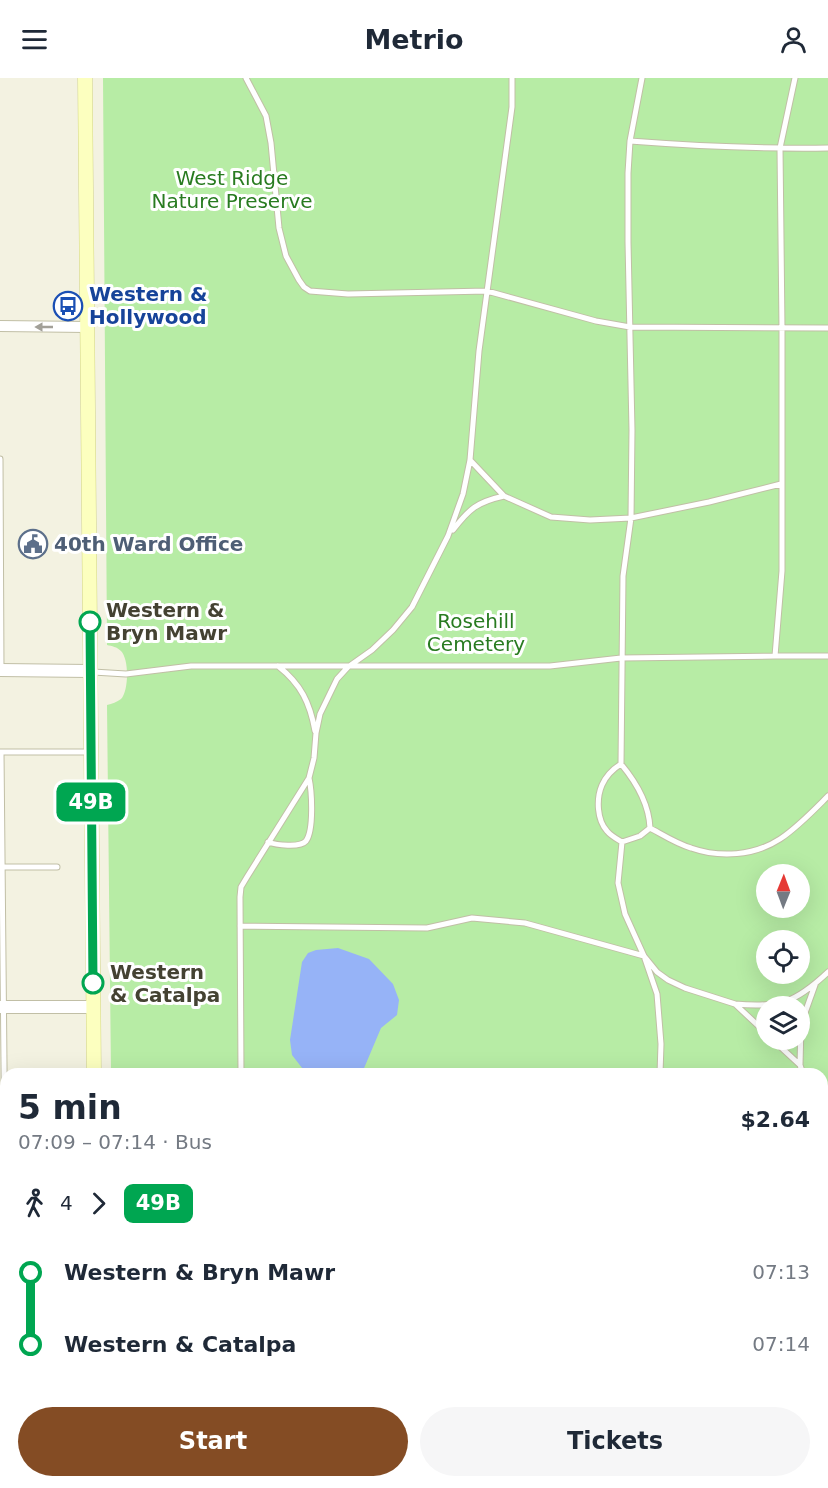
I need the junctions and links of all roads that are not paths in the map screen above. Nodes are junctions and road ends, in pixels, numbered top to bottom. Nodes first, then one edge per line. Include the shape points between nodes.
1 (85, 78) edge
2 (246, 78) edge
3 (512, 78) edge
4 (642, 78) edge
5 (795, 78) edge
6 (630, 141) junction
7 (780, 148) junction
8 (828, 148) edge
9 (487, 291) junction
10 (0, 326) edge
11 (87, 327) junction
12 (630, 327) junction
13 (828, 328) edge
14 (782, 329) junction
15 (0, 459) edge
16 (470, 460) junction
17 (781, 484) junction
18 (504, 496) junction
19 (631, 518) junction
20 (448, 536) junction
21 (0, 582) edge
22 (775, 656) junction
23 (828, 656) edge
24 (621, 658) junction
25 (278, 666) junction
26 (348, 667) junction
27 (1, 670) edge
28 (90, 671) junction
29 (316, 733) junction
30 (1, 752) edge
31 (91, 752) junction
32 (621, 764) junction
33 (309, 778) junction
34 (828, 796) edge
35 (650, 828) junction
36 (268, 842) junction
37 (622, 842) junction
38 (2, 867) junction
39 (57, 867) dead end
40 (240, 926) junction
41 (644, 956) junction
42 (828, 972) edge
43 (815, 985) junction
44 (735, 1004) junction
45 (1, 1007) edge
46 (93, 1007) junction
47 (756, 1024) edge
48 (784, 1050) edge
49 (800, 1065) junction
50 (2, 1068) edge
51 (94, 1068) edge
52 (241, 1068) edge
53 (660, 1068) edge
54 (801, 1068) edge

1 - 11 main road
2 - 9 lane via 266,116 279,228 286,256 304,287 334,294
3 - 9 lane via 512,107
4 - 6 lane
5 - 7 lane
6 - 7 lane
6 - 12 lane
7 - 8 lane
7 - 14 lane
9 - 12 lane
9 - 16 lane
11 -> 10 street
11 - 28 main road
12 - 14 lane
12 - 19 lane
13 - 14 lane
14 - 17 lane
15 - 21 lane
16 - 18 lane
16 - 20 lane
17 - 19 lane
17 - 22 lane via 782,571
18 - 19 lane via 551,517
18 - 20 lane via 474,507
19 - 24 lane via 623,576
20 - 26 lane via 412,607 372,650
21 - 27 lane
22 - 23 lane
22 - 24 lane
24 - 26 lane via 549,666
24 - 32 lane
25 - 26 lane
25 - 28 lane via 191,666 126,674
25 - 29 lane via 302,690
26 - 29 lane via 331,690
27 - 28 street
28 - 31 main road
29 - 33 lane
30 - 31 lane
30 - 38 lane
31 - 46 main road
32 - 35 lane via 646,807
32 - 37 lane via 602,784 599,816 607,832
33 - 36 lane
33 - 36 lane via 312,803 308,839 297,845
34 - 35 lane via 779,840 742,853 708,853
35 - 37 lane
36 - 40 lane via 241,887
37 - 41 lane via 618,883 625,914
38 - 39 lane
38 - 45 lane
40 - 41 lane via 427,928 472,918 525,922
40 - 52 lane
41 - 44 lane via 668,980
41 - 53 lane via 657,994
42 - 43 lane
43 - 44 lane via 784,1003
43 - 49 lane via 801,1024
44 - 47 lane
45 - 46 street
45 - 50 lane
46 - 51 main road
48 - 49 lane
49 - 54 lane

